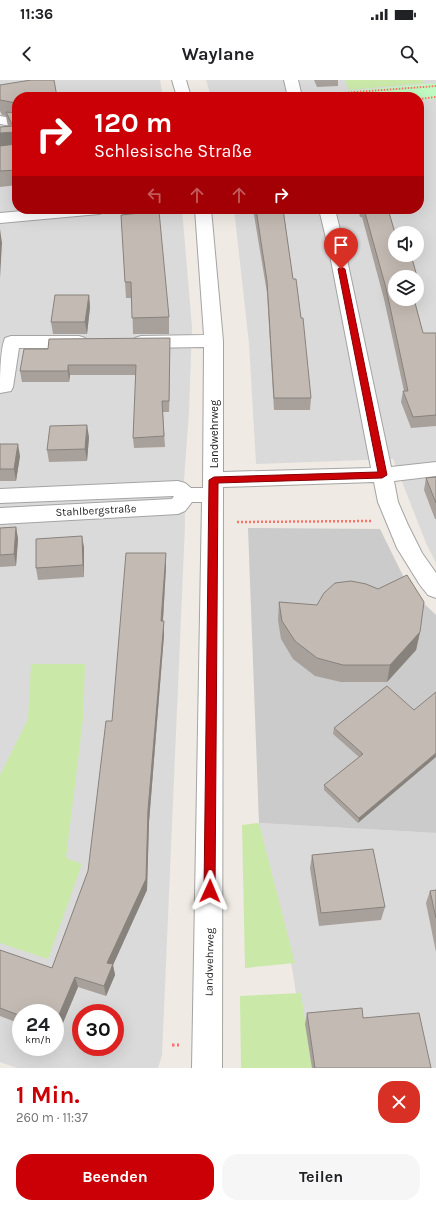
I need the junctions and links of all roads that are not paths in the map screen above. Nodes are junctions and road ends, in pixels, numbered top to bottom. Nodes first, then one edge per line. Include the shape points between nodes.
1 (179, 80) edge
2 (290, 80) edge
3 (183, 92) edge
4 (294, 92) edge
5 (0, 120) edge
6 (12, 122) edge
7 (44, 214) edge
8 (204, 214) edge
9 (328, 214) edge
10 (0, 218) edge
11 (214, 341) junction
12 (97, 342) edge
13 (120, 342) edge
14 (0, 387) edge
15 (436, 469) edge
16 (382, 475) junction
17 (213, 488) junction
18 (0, 496) edge
19 (186, 496) junction
20 (0, 516) edge
21 (436, 589) edge
22 (207, 1068) edge

1 - 3 street
2 - 4 street
5 - 6 street
7 - 10 street
8 - 11 street, Landwehrweg
9 - 16 street
11 - 13 street
11 - 17 street, Landwehrweg
12 - 14 street via 11,342 4,387
15 - 16 street, Stahlbergstraße
16 - 17 street, Stahlbergstraße
16 - 21 street via 394,521 402,538
17 - 19 street, Stahlbergstraße
17 - 22 street, Landwehrweg
18 - 19 street, Stahlbergstraße via 178,488
19 - 20 street, Stahlbergstraße via 178,506

